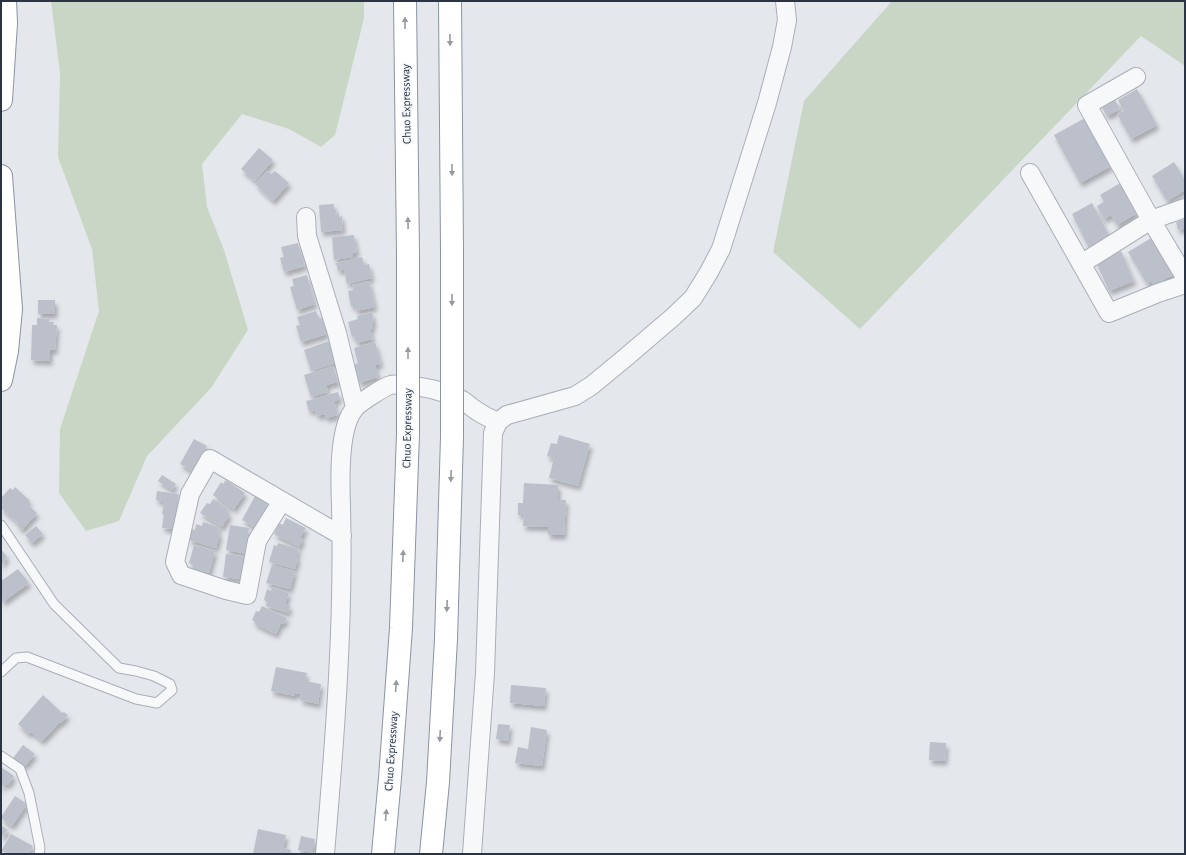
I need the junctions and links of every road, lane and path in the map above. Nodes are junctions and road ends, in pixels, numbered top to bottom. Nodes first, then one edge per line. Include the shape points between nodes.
1 (5, 1) edge
2 (405, 1) edge
3 (450, 1) edge
4 (785, 1) edge
5 (1136, 76) dead end
6 (1, 100) edge
7 (1030, 173) dead end
8 (1, 176) edge
9 (1185, 208) edge
10 (306, 217) dead end
11 (1151, 220) junction
12 (1081, 264) junction
13 (1185, 277) edge
14 (1185, 284) edge
15 (1, 380) edge
16 (355, 407) junction
17 (498, 422) junction
18 (282, 501) junction
19 (1, 525) edge
20 (342, 536) junction
21 (1, 672) edge
22 (1, 756) edge
23 (39, 854) edge
24 (324, 854) edge
25 (383, 854) edge
26 (431, 854) edge
27 (472, 854) edge

1 - 6 highway
25 -> 2 highway, Chuo Expressway, bridge via 401,628 408,434
3 -> 26 highway, bridge via 452,437 446,638
4 - 17 street via 786,20 782,47 746,173 721,249 692,298 591,386 575,396 507,415
5 - 11 street via 1087,105
7 - 12 street
8 - 15 highway via 11,309
9 - 11 street
10 - 16 street via 307,236 337,333
11 - 12 street
11 - 13 street
12 - 14 street via 1109,313
16 - 17 street via 390,385 412,386 429,388 462,400
16 - 20 street via 347,421 342,449
17 - 27 street via 493,433 484,673
18 - 18 street via 210,459 190,494 175,562 181,575 247,595 257,541
18 - 20 street
19 - 21 lane via 54,604 119,668 154,676 170,684 172,690 157,703 136,699 27,657 16,658
20 - 24 street via 339,664
22 - 23 lane via 20,769 29,793

